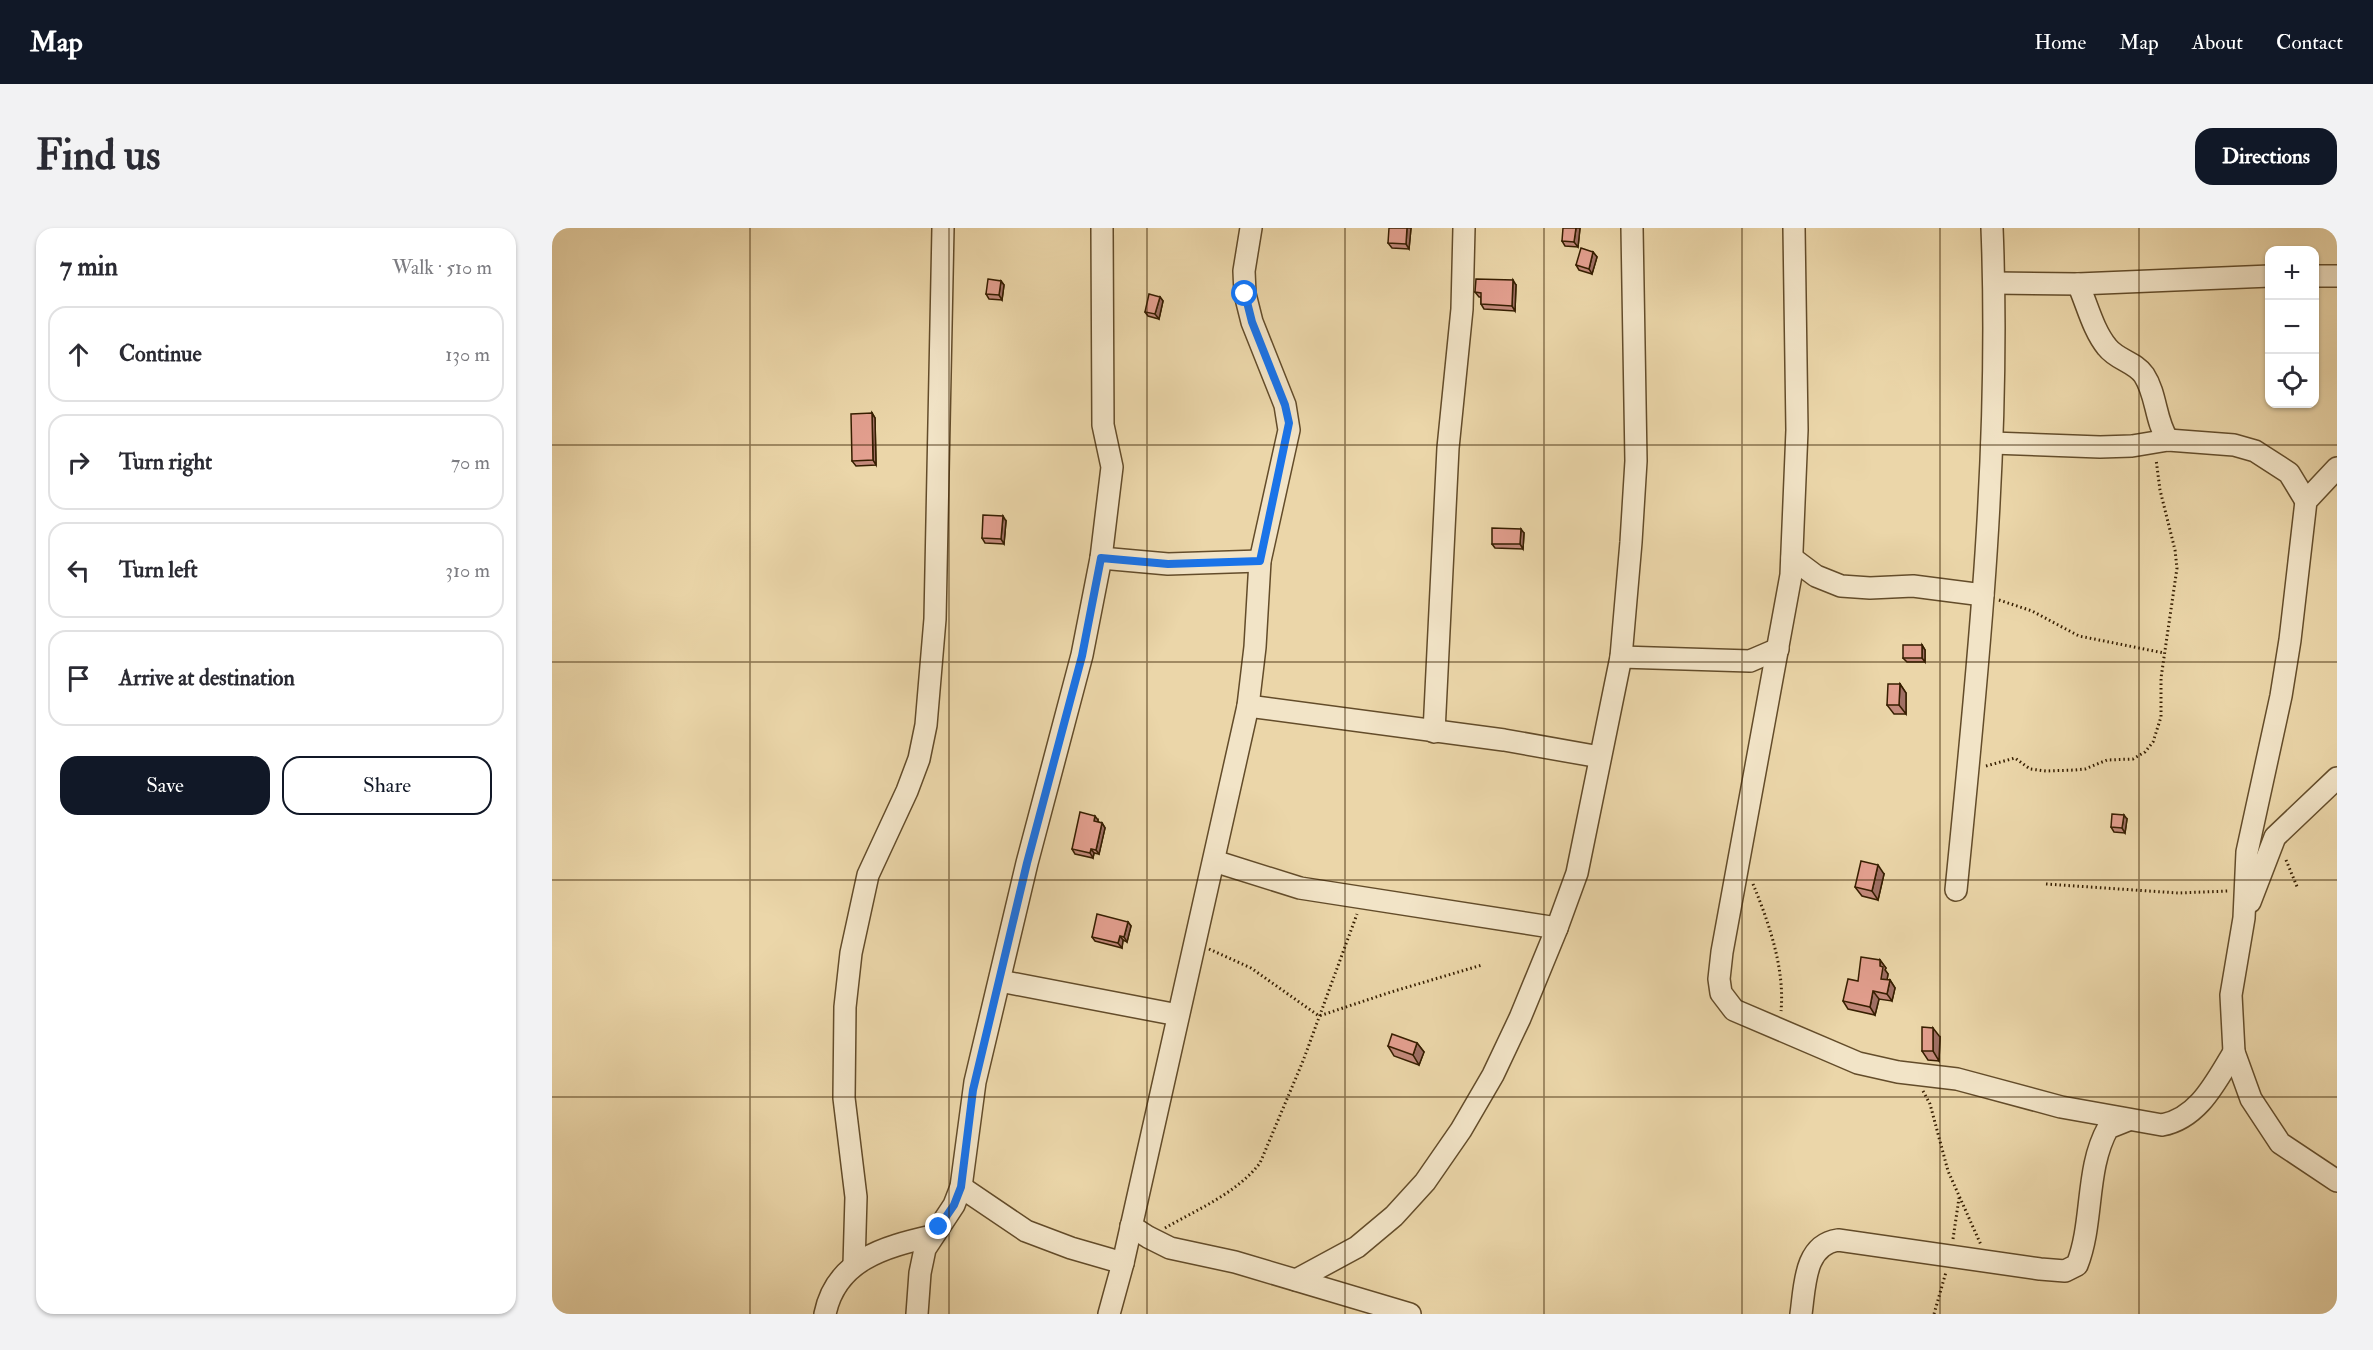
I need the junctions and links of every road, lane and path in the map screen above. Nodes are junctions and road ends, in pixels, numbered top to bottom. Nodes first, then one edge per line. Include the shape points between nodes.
1 (943, 228) edge
2 (1102, 228) edge
3 (1251, 228) edge
4 (1464, 228) edge
5 (1632, 228) edge
6 (1794, 228) edge
7 (1992, 228) edge
8 (2265, 276) edge
9 (2319, 276) edge
10 (2337, 276) edge
11 (1994, 283) junction
12 (2078, 284) junction
13 (2162, 441) junction
14 (1992, 443) junction
15 (2337, 468) edge
16 (2306, 501) junction
17 (1101, 558) junction
18 (1792, 558) junction
19 (1260, 561) junction
20 (1983, 595) junction
21 (1778, 650) junction
22 (2164, 653) junction
23 (1621, 657) junction
24 (1248, 706) junction
25 (1434, 732) junction
26 (1600, 757) junction
27 (1968, 773) junction
28 (2337, 778) edge
29 (2275, 837) junction
30 (1214, 861) junction
31 (1752, 882) dead end
32 (2046, 884) dead end
33 (2298, 889) dead end
34 (1956, 890) dead end
35 (2245, 891) junction
36 (1363, 898) junction
37 (2244, 918) junction
38 (1557, 928) junction
39 (1193, 944) junction
40 (1482, 965) dead end
41 (1000, 981) junction
42 (1178, 1015) junction
43 (1319, 1016) junction
44 (1779, 1031) junction
45 (2234, 1052) junction
46 (1898, 1072) junction
47 (2128, 1120) junction
48 (2337, 1181) edge
49 (961, 1187) junction
50 (1959, 1196) junction
51 (1139, 1232) junction
52 (932, 1236) junction
53 (1949, 1257) junction
54 (1123, 1263) junction
55 (1989, 1263) junction
56 (854, 1265) junction
57 (1296, 1280) junction
58 (825, 1314) edge
59 (918, 1314) edge
60 (1109, 1314) edge
61 (1410, 1314) edge
62 (1801, 1314) edge
63 (1934, 1314) edge

1 - 56 street via 935,619 926,725 907,791 868,875 851,953 845,1007 844,1098 856,1197
2 - 17 street via 1103,425 1112,467
3 - 19 street via 1244,271 1245,294 1289,423
4 - 25 street
5 - 23 street via 1636,461
6 - 18 street via 1797,407
7 - 11 street
8 - 12 street
9 - 10 street
11 - 12 street
11 - 14 street
12 - 13 street via 2107,347 2143,373 2150,386
13 - 14 street via 2100,447
13 - 16 street via 2234,445 2255,451 2289,472
13 - 22 path via 2160,490 2177,568
14 - 20 street
15 - 16 street
16 - 35 street via 2290,640 2249,842
17 - 19 street via 1168,564
17 - 41 street via 1082,656
18 - 20 street via 1816,576 1841,586 1913,585
18 - 21 street
19 - 24 street via 1256,647
20 - 22 path via 2032,611 2079,636
20 - 27 street
21 - 23 street via 1750,661
21 - 44 street via 1719,979 1723,998 1734,1010
22 - 27 path via 2161,717 2153,742 2145,752 2133,759 2107,760 2085,769 2030,769 2015,758
23 - 26 street
24 - 25 street
24 - 30 street
25 - 26 street
26 - 38 street via 1577,873
27 - 34 street
28 - 29 street
29 - 33 path
29 - 37 street
30 - 36 street via 1300,888
30 - 39 street
31 - 44 path via 1770,930 1782,987
32 - 35 path via 2178,893
35 - 37 street
36 - 38 street
36 - 43 path
37 - 45 street via 2231,995
38 - 57 street via 1493,1075 1425,1182 1394,1216 1357,1247
39 - 42 street
39 - 43 path via 1221,952 1251,968
40 - 43 path
41 - 42 street
41 - 49 street via 973,1090
42 - 51 street
43 - 51 path via 1270,1142 1253,1172 1221,1196
44 - 46 street via 1858,1063
45 - 47 street via 2191,1113 2175,1123 2162,1125
45 - 48 street via 2251,1099 2280,1143
46 - 47 street via 1957,1079
46 - 50 path via 1917,1085 1930,1104
47 - 55 street via 2108,1128 2103,1137 2077,1265 2066,1271
49 - 52 street via 954,1205
49 - 54 street via 1026,1230
50 - 53 path
50 - 55 path
51 - 54 street
51 - 57 street via 1170,1248
52 - 56 street via 884,1249
52 - 59 street via 922,1265
53 - 55 street
53 - 62 street via 1826,1241 1814,1251
53 - 63 path
54 - 60 street
56 - 58 street via 838,1281
57 - 61 street

